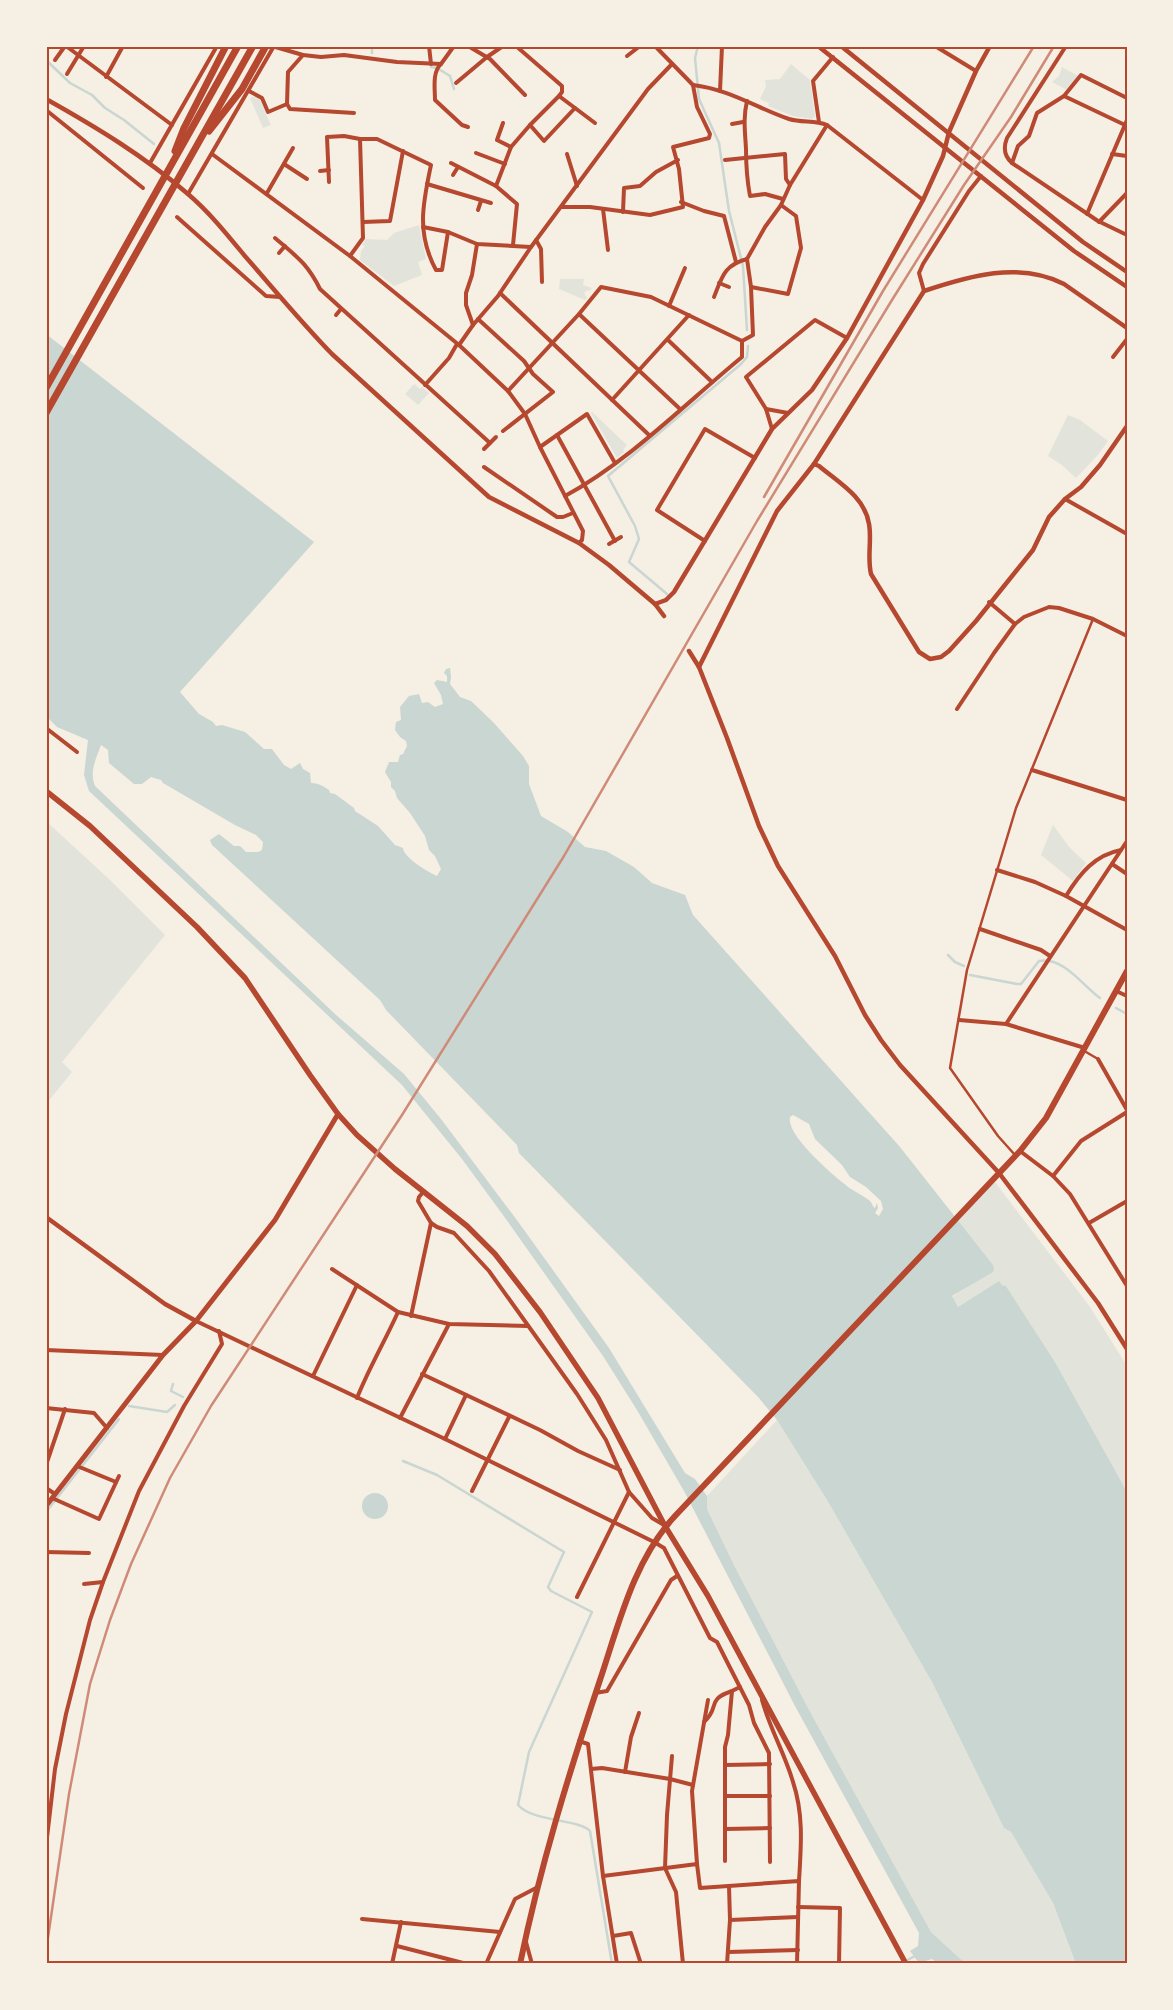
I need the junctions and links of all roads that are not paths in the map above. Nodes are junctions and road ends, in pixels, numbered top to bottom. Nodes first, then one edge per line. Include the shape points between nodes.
1 (65, 46) edge
2 (84, 46) edge
3 (123, 46) edge
4 (216, 46) edge
5 (226, 46) edge
6 (238, 46) edge
7 (253, 46) edge
8 (272, 46) edge
9 (297, 46) edge
10 (429, 46) edge
11 (454, 46) edge
12 (468, 46) edge
13 (503, 46) edge
14 (516, 46) edge
15 (640, 46) edge
16 (655, 46) edge
17 (722, 46) edge
18 (818, 46) edge
19 (841, 46) edge
20 (935, 46) edge
21 (990, 46) edge
22 (1066, 46) edge
23 (294, 52) junction
24 (303, 55) junction
25 (78, 56) junction
26 (626, 56) dead end
27 (487, 57) junction
28 (833, 57) junction
29 (55, 60) dead end
30 (431, 64) junction
31 (441, 64) junction
32 (672, 64) junction
33 (976, 71) junction
34 (67, 74) dead end
35 (106, 77) junction
36 (456, 83) dead end
37 (693, 85) junction
38 (248, 91) junction
39 (720, 91) junction
40 (525, 95) dead end
41 (559, 96) junction
42 (1064, 96) junction
43 (1127, 98) edge
44 (46, 99) edge
45 (747, 101) junction
46 (287, 104) junction
47 (575, 108) junction
48 (46, 110) edge
49 (354, 112) dead end
50 (743, 122) junction
51 (819, 122) junction
52 (1126, 122) edge
53 (503, 123) dead end
54 (595, 123) dead end
55 (530, 124) junction
56 (732, 124) dead end
57 (172, 125) junction
58 (827, 126) junction
59 (468, 127) dead end
60 (949, 132) junction
61 (360, 138) junction
62 (200, 142) junction
63 (511, 147) junction
64 (293, 148) dead end
65 (945, 148) junction
66 (403, 151) junction
67 (476, 153) dead end
68 (212, 154) junction
69 (567, 154) dead end
70 (1112, 154) junction
71 (1124, 157) edge
72 (746, 158) junction
73 (678, 160) junction
74 (724, 160) dead end
75 (150, 163) junction
76 (451, 163) dead end
77 (1012, 163) junction
78 (1127, 163) edge
79 (284, 164) junction
80 (505, 164) junction
81 (458, 166) junction
82 (169, 170) junction
83 (328, 170) junction
84 (320, 171) dead end
85 (454, 175) dead end
86 (981, 176) junction
87 (307, 179) dead end
88 (329, 182) dead end
89 (427, 184) junction
90 (790, 185) junction
91 (496, 186) junction
92 (577, 186) junction
93 (143, 188) dead end
94 (267, 193) junction
95 (1127, 193) edge
96 (188, 194) junction
97 (783, 199) junction
98 (481, 200) junction
99 (923, 200) junction
100 (681, 202) junction
101 (491, 203) dead end
102 (781, 205) junction
103 (562, 207) junction
104 (603, 209) junction
105 (478, 210) dead end
106 (624, 212) junction
107 (1087, 214) junction
108 (177, 217) dead end
109 (363, 222) junction
110 (1099, 222) junction
111 (423, 227) junction
112 (448, 232) junction
113 (1127, 235) edge
114 (275, 238) dead end
115 (536, 240) junction
116 (478, 244) junction
117 (513, 245) junction
118 (285, 246) junction
119 (531, 247) junction
120 (608, 250) dead end
121 (279, 253) dead end
122 (350, 256) junction
123 (746, 259) junction
124 (736, 262) junction
125 (685, 268) dead end
126 (1127, 272) edge
127 (542, 282) dead end
128 (719, 283) junction
129 (729, 287) dead end
130 (751, 287) junction
131 (1127, 287) edge
132 (924, 291) junction
133 (500, 293) junction
134 (281, 297) junction
135 (714, 297) dead end
136 (669, 306) junction
137 (342, 309) junction
138 (580, 314) junction
139 (336, 315) dead end
140 (689, 315) junction
141 (478, 319) junction
142 (473, 325) junction
143 (1127, 328) edge
144 (847, 338) junction
145 (1127, 339) edge
146 (668, 340) junction
147 (742, 341) junction
148 (551, 343) junction
149 (458, 344) junction
150 (1114, 357) dead end
151 (528, 368) junction
152 (640, 370) junction
153 (712, 382) junction
154 (425, 384) junction
155 (46, 388) edge
156 (508, 391) junction
157 (612, 400) junction
158 (766, 408) junction
159 (680, 409) junction
160 (46, 413) edge
161 (788, 413) junction
162 (526, 414) junction
163 (1127, 426) edge
164 (772, 429) junction
165 (504, 431) dead end
166 (557, 435) junction
167 (649, 435) junction
168 (496, 437) dead end
169 (490, 443) junction
170 (540, 447) junction
171 (484, 449) dead end
172 (755, 458) junction
173 (615, 463) junction
174 (814, 464) junction
175 (484, 467) dead end
176 (585, 485) junction
177 (565, 496) junction
178 (1065, 499) junction
179 (573, 513) junction
180 (1127, 534) edge
181 (621, 538) dead end
182 (615, 541) junction
183 (705, 541) junction
184 (579, 544) junction
185 (609, 544) dead end
186 (989, 602) junction
187 (655, 604) junction
188 (664, 616) dead end
189 (1093, 619) junction
190 (1015, 624) junction
191 (1127, 636) edge
192 (689, 651) dead end
193 (699, 667) junction
194 (957, 709) dead end
195 (46, 728) edge
196 (77, 752) dead end
197 (1032, 770) junction
198 (46, 792) edge
199 (1127, 800) edge
200 (1127, 841) edge
201 (1121, 850) junction
202 (1112, 864) junction
203 (997, 870) junction
204 (1127, 874) edge
205 (1066, 896) junction
206 (1085, 906) junction
207 (980, 929) junction
208 (1127, 930) edge
209 (1050, 956) junction
210 (1127, 971) edge
211 (1116, 991) junction
212 (1127, 996) edge
213 (959, 1020) junction
214 (1006, 1024) junction
215 (1085, 1050) junction
216 (1098, 1059) joint
217 (1127, 1111) edge
218 (338, 1114) junction
219 (1018, 1154) junction
220 (999, 1173) junction
221 (1054, 1176) junction
222 (424, 1191) junction
223 (1127, 1201) edge
224 (46, 1216) edge
225 (431, 1222) junction
226 (1089, 1222) junction
227 (332, 1269) dead end
228 (357, 1285) junction
229 (1127, 1286) edge
230 (398, 1312) junction
231 (411, 1316) junction
232 (196, 1321) junction
233 (448, 1324) junction
234 (528, 1326) junction
235 (219, 1331) junction
236 (46, 1350) edge
237 (1127, 1350) edge
238 (163, 1355) junction
239 (422, 1374) junction
240 (313, 1376) junction
241 (466, 1396) junction
242 (357, 1398) junction
243 (46, 1408) edge
244 (65, 1410) junction
245 (509, 1417) junction
246 (400, 1418) junction
247 (107, 1428) junction
248 (445, 1439) junction
249 (488, 1460) junction
250 (46, 1465) edge
251 (77, 1466) junction
252 (620, 1470) junction
253 (119, 1476) dead end
254 (116, 1482) junction
255 (46, 1488) edge
256 (472, 1491) dead end
257 (629, 1492) junction
258 (53, 1496) junction
259 (46, 1506) edge
260 (614, 1524) junction
261 (666, 1526) junction
262 (654, 1542) junction
263 (46, 1552) edge
264 (89, 1553) dead end
265 (677, 1576) junction
266 (103, 1582) junction
267 (84, 1584) dead end
268 (577, 1597) dead end
269 (740, 1687) junction
270 (732, 1691) junction
271 (596, 1693) junction
272 (760, 1695) junction
273 (708, 1700) dead end
274 (638, 1713) dead end
275 (704, 1722) junction
276 (579, 1741) junction
277 (672, 1756) dead end
278 (770, 1764) junction
279 (725, 1766) junction
280 (591, 1768) junction
281 (624, 1772) junction
282 (670, 1779) junction
283 (693, 1785) junction
284 (725, 1796) junction
285 (770, 1796) junction
286 (770, 1828) junction
287 (725, 1829) junction
288 (46, 1846) edge
289 (725, 1861) dead end
290 (770, 1862) dead end
291 (697, 1864) junction
292 (665, 1868) junction
293 (603, 1876) junction
294 (799, 1881) junction
295 (729, 1886) junction
296 (536, 1888) junction
297 (798, 1907) junction
298 (798, 1917) junction
299 (362, 1919) dead end
300 (730, 1920) junction
301 (401, 1922) junction
302 (500, 1932) junction
303 (613, 1936) junction
304 (525, 1940) junction
305 (397, 1946) junction
306 (798, 1950) junction
307 (728, 1952) junction
308 (392, 1964) edge
309 (468, 1964) edge
310 (486, 1964) edge
311 (520, 1964) edge
312 (532, 1964) edge
313 (617, 1964) edge
314 (641, 1964) edge
315 (683, 1964) edge
316 (727, 1964) edge
317 (797, 1964) edge
318 (839, 1964) edge
319 (906, 1964) edge

1 - 25 street
1 - 29 street
2 - 25 street
3 - 35 street
4 - 57 street
5 - 82 highway via 184,128
6 - 82 highway
7 - 62 highway
8 - 23 street
8 - 38 street
8 - 62 highway
9 - 23 street
10 - 30 street
11 - 31 street
12 - 27 street
13 - 27 street
14 - 41 street via 562,86
15 - 26 street
16 - 32 street
17 - 39 street
18 - 28 street
19 - 60 street
20 - 33 street
21 - 33 street
22 - 77 street via 1004,144 1005,155
23 - 24 street
24 - 30 street via 344,55
24 - 46 street via 288,72
25 - 34 street
25 - 35 street
27 - 36 street
27 - 40 street
28 - 51 street via 813,81
28 - 65 street
30 - 31 street
31 - 59 street via 437,68 435,100
32 - 37 street
32 - 92 street via 648,89
33 - 60 street
35 - 57 street
37 - 39 street
37 - 73 street via 697,107 710,134 709,138 673,147
38 - 46 street via 262,98 268,112
38 - 68 street
39 - 45 street
41 - 47 street
41 - 55 street
42 - 43 street via 1081,75
42 - 52 street
42 - 77 street via 1037,113
44 - 75 street
45 - 50 street
45 - 51 street via 789,119
46 - 49 street via 290,109
47 - 54 street
47 - 55 street via 544,141
48 - 93 street
50 - 56 street
50 - 72 street
51 - 58 street
52 - 70 street
53 - 63 street via 496,140
55 - 63 street
57 - 75 street
58 - 90 street
58 - 99 street
60 - 65 street
60 - 126 street via 1083,242
61 - 66 street via 377,139
61 - 83 street via 328,138
61 - 109 street
62 - 160 highway
63 - 80 street
64 - 79 street
65 - 86 street
65 - 99 street
66 - 89 street via 431,165
66 - 109 street via 390,221
67 - 80 street
68 - 94 street
68 - 96 street
69 - 92 street
70 - 71 street
70 - 107 street
71 - 78 street
72 - 74 street
72 - 90 street via 785,154 786,179
72 - 97 street via 745,175 750,196 765,194
73 - 100 street
73 - 106 street via 656,172 640,186 624,188
75 - 96 street
76 - 81 street
77 - 107 street
79 - 87 street
79 - 94 street
80 - 91 street
81 - 85 street
81 - 91 street
82 - 155 highway
83 - 84 street
83 - 88 street
86 - 131 street via 1074,251
86 - 132 street via 923,264 920,273
89 - 98 street
89 - 111 street via 422,206
90 - 97 street
91 - 117 street via 517,204
92 - 103 street
94 - 122 street
95 - 110 street
96 - 134 street
97 - 102 street
98 - 101 street
98 - 105 street
99 - 144 street
100 - 106 street via 682,207 650,215
100 - 124 street via 724,216
102 - 123 street
102 - 130 street via 796,216 801,248 788,294
103 - 104 street
103 - 115 street
104 - 106 street
104 - 120 street
107 - 110 street
108 - 134 street via 266,296
109 - 122 street via 363,238
110 - 113 street
111 - 112 street
111 - 112 street via 426,248 436,270 442,270
112 - 116 street
114 - 118 street
115 - 119 street
115 - 127 street via 541,249
116 - 117 street
116 - 142 street via 466,293 466,305
117 - 119 street
118 - 121 street
118 - 137 street via 310,270 320,289
119 - 133 street
122 - 149 street
123 - 124 street
123 - 130 street
124 - 128 street via 725,270
125 - 136 street
128 - 129 street
128 - 135 street
130 - 147 street via 753,334
132 - 143 street via 986,273 1035,275 1064,284
132 - 174 street
133 - 141 street
133 - 148 street
134 - 184 street via 332,354 489,497
136 - 138 street via 651,297 601,287
136 - 140 street
137 - 139 street
137 - 154 street
138 - 148 street
138 - 152 street
140 - 146 street
140 - 147 street
141 - 142 street
141 - 151 street
142 - 149 street
144 - 158 street via 815,320 746,377
144 - 161 street via 812,390
145 - 150 street
146 - 152 street
146 - 153 street
147 - 153 street via 742,357
148 - 151 street
148 - 157 street
149 - 154 street
149 - 156 street
151 - 156 street
151 - 162 street via 553,392
152 - 157 street
152 - 159 street
153 - 159 street
154 - 169 street
156 - 162 street
157 - 167 street
158 - 161 street
158 - 164 street
159 - 167 street
161 - 164 street
162 - 165 street
162 - 170 street
163 - 178 street via 1081,488
164 - 172 street
166 - 170 street
166 - 173 street via 587,414
166 - 176 street
167 - 173 street
168 - 169 street
169 - 171 street
170 - 177 street
172 - 183 street
172 - 183 street via 705,429 657,510
173 - 176 street
174 - 186 street via 864,507 869,523 870,574 919,652 930,659 941,657 976,621
174 - 193 street via 777,511
175 - 179 street via 557,517
176 - 177 street
176 - 182 street
177 - 179 street
178 - 180 street
178 - 186 street via 1049,517 1033,550
179 - 184 street via 583,531
181 - 182 street
182 - 185 street
183 - 187 street via 674,592
184 - 187 street via 609,564
186 - 190 street
187 - 188 street
189 - 190 street via 1050,607
189 - 191 street
189 - 197 street
190 - 194 street
192 - 193 street
193 - 220 street via 759,826 778,866 835,956 865,1015 900,1065
195 - 196 street
197 - 199 street
197 - 203 street via 1016,808
198 - 218 main road via 97,832 197,927 245,978
200 - 201 street
201 - 202 street
201 - 205 street via 1089,864
202 - 204 street
202 - 206 street
203 - 205 street
203 - 207 street
205 - 206 street
206 - 208 street
206 - 209 street
207 - 209 street
207 - 213 street via 967,970
209 - 214 street
210 - 211 highway
211 - 212 street
211 - 215 highway
213 - 214 street
213 - 219 street via 950,1068 998,1136
214 - 215 street
215 - 216 street
215 - 219 highway via 1046,1118
216 - 217 street
217 - 221 street via 1081,1141
218 - 222 main road via 357,1135
218 - 232 main road via 275,1220
219 - 220 highway
219 - 221 street
220 - 237 street via 1098,1303
220 - 261 highway
221 - 226 street
222 - 225 street via 418,1201
222 - 261 main road via 495,1254 540,1312 598,1398
223 - 226 street
224 - 232 street via 165,1304
225 - 231 street
225 - 234 street via 454,1233 489,1270
226 - 229 street
227 - 228 street
228 - 230 street
228 - 240 street
230 - 231 street
230 - 242 street
231 - 233 street
232 - 235 street
232 - 238 main road
233 - 234 street
233 - 239 street
234 - 252 street via 582,1402
235 - 240 street
235 - 266 street via 222,1344 184,1406 139,1491
236 - 238 street
238 - 247 main road
239 - 241 street
239 - 246 street
240 - 242 street
241 - 245 street
241 - 248 street
242 - 246 street
243 - 244 street
244 - 247 street via 94,1412
244 - 250 street
245 - 249 street
245 - 252 street
246 - 248 street
247 - 251 main road
248 - 249 street
249 - 256 street
249 - 260 street
251 - 254 street
251 - 258 main road
252 - 257 street
253 - 254 street
254 - 258 street via 99,1519
255 - 258 street
257 - 260 street
257 - 261 street via 652,1518
258 - 259 main road
260 - 262 street
260 - 268 street
261 - 262 highway
261 - 272 main road via 708,1596
262 - 265 street via 664,1548
262 - 271 highway via 630,1589
263 - 264 street
265 - 269 street
265 - 271 street via 671,1580 606,1691
266 - 267 street
266 - 288 street via 66,1714 55,1769
269 - 270 street
269 - 278 street via 769,1753
270 - 275 street via 716,1699 710,1717
270 - 279 street via 724,1747
271 - 276 highway
272 - 294 street via 799,1804 802,1840
272 - 319 main road
273 - 275 street
274 - 281 street
275 - 283 street
276 - 280 street via 588,1744
276 - 296 highway
277 - 282 street
278 - 279 street
278 - 285 street
279 - 284 street
280 - 281 street
280 - 293 street
281 - 282 street
282 - 283 street
282 - 292 street
283 - 291 street
284 - 285 street
284 - 287 street
285 - 286 street
286 - 287 street
286 - 290 street
287 - 289 street
291 - 292 street
291 - 295 street via 700,1888
292 - 293 street
292 - 315 street via 676,1892
293 - 303 street
294 - 295 street
294 - 297 street
295 - 300 street
296 - 302 street via 515,1900
296 - 304 highway
297 - 298 street
297 - 318 street via 840,1908
298 - 300 street
298 - 306 street
299 - 301 street
300 - 307 street
301 - 302 street
301 - 305 street
302 - 310 street
303 - 313 street
303 - 314 street via 632,1933
304 - 311 highway
304 - 312 street
305 - 308 street
305 - 309 street
306 - 307 street
306 - 317 street
307 - 316 street

